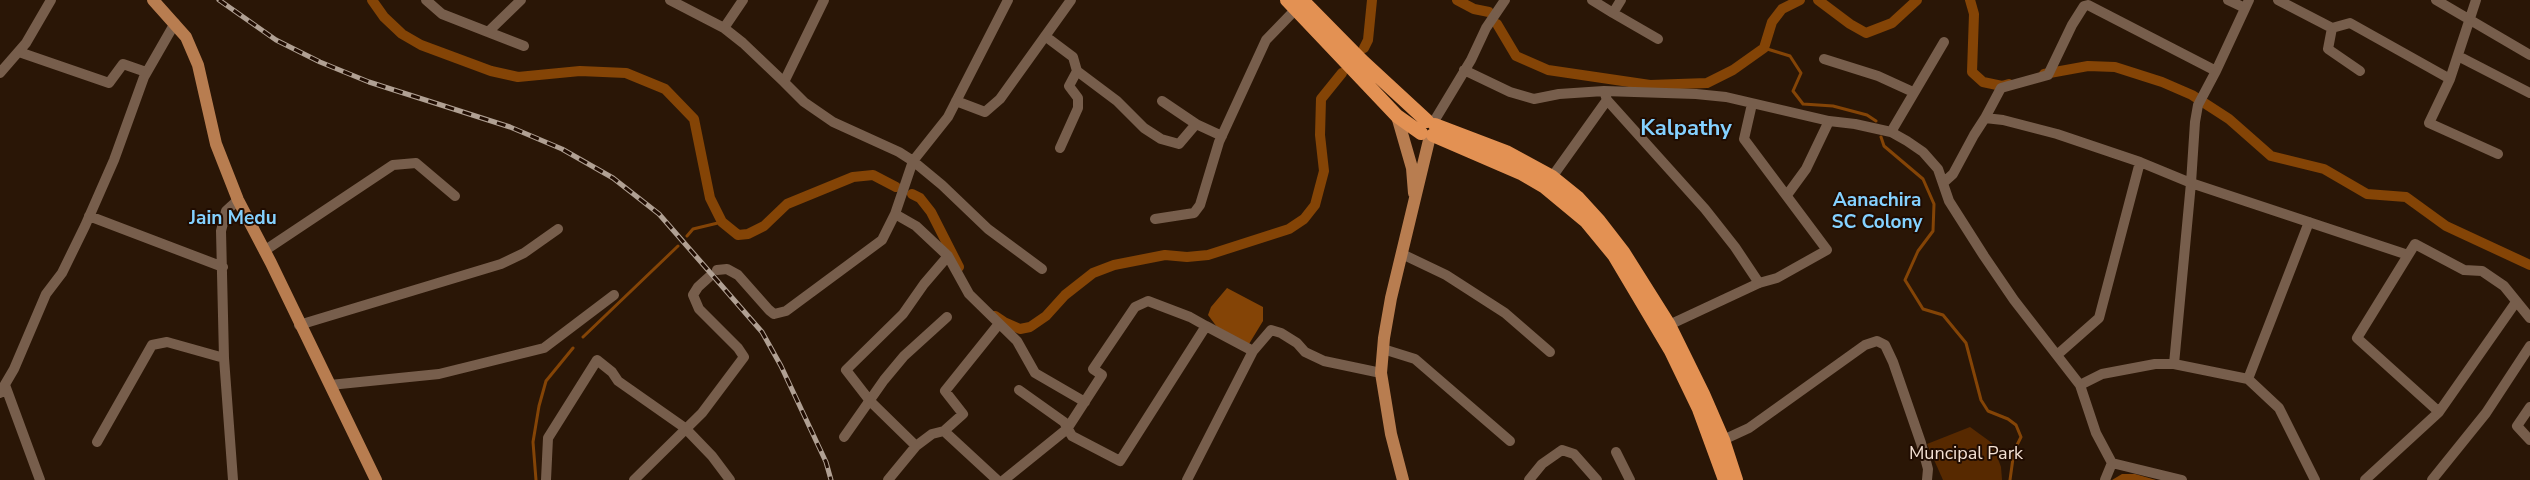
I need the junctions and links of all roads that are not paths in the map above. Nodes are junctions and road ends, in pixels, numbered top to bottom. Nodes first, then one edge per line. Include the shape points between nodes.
1 (51, 0) edge
2 (153, 0) edge
3 (426, 0) edge
4 (521, 0) edge
5 (670, 0) edge
6 (742, 0) edge
7 (824, 0) edge
8 (1008, 0) edge
9 (1071, 0) edge
10 (1506, 0) edge
11 (1592, 0) edge
12 (1621, 0) edge
13 (2228, 0) edge
14 (2278, 0) edge
15 (2436, 0) edge
16 (2476, 0) edge
17 (1295, 3) edge
18 (2247, 4) edge
19 (1613, 13) junction
20 (2470, 19) junction
21 (175, 23) junction
22 (724, 28) junction
23 (2332, 28) junction
24 (488, 32) junction
25 (1045, 36) junction
26 (1658, 39) dead end
27 (1944, 42) dead end
28 (524, 46) dead end
29 (19, 52) junction
30 (2530, 55) edge
31 (2458, 56) junction
32 (1824, 58) dead end
33 (1464, 70) junction
34 (1077, 71) junction
35 (2216, 71) junction
36 (2360, 71) dead end
37 (0, 72) edge
38 (146, 72) junction
39 (2450, 79) junction
40 (784, 82) junction
41 (1913, 92) junction
42 (2530, 93) edge
43 (1606, 96) junction
44 (956, 101) junction
45 (1162, 102) dead end
46 (1752, 104) junction
47 (1397, 116) junction
48 (1985, 118) junction
49 (1829, 121) junction
50 (1196, 124) junction
51 (1430, 129) junction
52 (1892, 132) junction
53 (1222, 136) junction
54 (1060, 148) dead end
55 (2498, 154) dead end
56 (913, 161) junction
57 (2140, 162) junction
58 (1552, 177) junction
59 (1943, 183) junction
60 (2191, 183) junction
61 (1787, 195) junction
62 (455, 196) dead end
63 (238, 200) junction
64 (1414, 206) junction
65 (895, 214) junction
66 (89, 216) junction
67 (1155, 219) dead end
68 (2309, 222) junction
69 (558, 229) dead end
70 (264, 251) junction
71 (1402, 254) junction
72 (2408, 255) junction
73 (948, 256) junction
74 (223, 267) junction
75 (1042, 269) dead end
76 (1759, 284) junction
77 (614, 295) dead end
78 (2516, 302) junction
79 (947, 317) dead end
80 (2530, 318) edge
81 (300, 325) junction
82 (998, 325) junction
83 (1206, 326) junction
84 (1669, 326) junction
85 (2530, 346) edge
86 (1383, 349) junction
87 (1253, 351) junction
88 (1550, 352) dead end
89 (2057, 355) junction
90 (224, 358) junction
91 (2174, 364) junction
92 (1381, 373) junction
93 (2248, 379) junction
94 (2080, 385) junction
95 (330, 386) junction
96 (2, 389) edge
97 (1019, 390) dead end
98 (870, 401) junction
99 (1085, 402) junction
100 (2530, 407) edge
101 (2439, 412) junction
102 (685, 428) junction
103 (1068, 429) junction
104 (944, 431) junction
105 (844, 438) dead end
106 (1723, 440) junction
107 (2530, 440) edge
108 (1510, 441) dead end
109 (97, 442) dead end
110 (916, 446) junction
111 (1616, 452) dead end
112 (2112, 463) junction
113 (40, 480) edge
114 (233, 480) edge
115 (376, 480) edge
116 (546, 480) edge
117 (634, 480) edge
118 (730, 480) edge
119 (888, 480) edge
120 (997, 480) edge
121 (1004, 480) edge
122 (1187, 480) edge
123 (1403, 480) edge
124 (1529, 480) edge
125 (1597, 480) edge
126 (1630, 480) edge
127 (1725, 480) edge
128 (1736, 480) edge
129 (1928, 480) edge
130 (2105, 480) edge
131 (2182, 480) edge
132 (2315, 480) edge
133 (2365, 480) edge
134 (2432, 480) edge

1 - 29 street
2 - 21 main road
3 - 24 street via 442,14
4 - 24 street
5 - 22 street
6 - 22 street
7 - 40 street
8 - 44 street
9 - 25 street
10 - 33 street via 1486,28
11 - 19 street
12 - 19 street
13 - 18 street
14 - 23 street
15 - 20 street
16 - 20 street
17 - 47 highway
17 - 51 highway via 1362,61
17 - 53 street via 1266,40
18 - 35 street
19 - 26 street
20 - 30 street
20 - 31 street
21 - 38 street
21 - 63 main road via 186,37 198,65 216,144
22 - 40 street
23 - 36 street via 2328,49
23 - 39 street via 2350,23
24 - 28 street
25 - 34 street via 1073,57
25 - 44 street via 1000,99 985,112
27 - 41 street
29 - 37 street
29 - 38 street via 109,83 123,64
31 - 39 street
31 - 42 street
32 - 41 street
33 - 43 street via 1510,92 1534,99 1559,94
33 - 51 street
34 - 50 street via 1161,139 1178,144
34 - 54 street via 1069,86 1078,98 1078,108
35 - 48 street via 2084,6 2050,71 2001,88
35 - 60 street via 2198,105
38 - 66 street via 114,160
39 - 55 street via 2429,124
40 - 56 street via 804,102 833,122
41 - 52 street
43 - 46 street via 1696,94
43 - 58 street
43 - 76 street via 1736,247
44 - 56 street via 948,117
45 - 50 street
46 - 49 street
46 - 61 street via 1744,138
47 - 51 highway
47 - 64 main road via 1412,168
48 - 57 street via 2058,134
48 - 59 street via 1953,174
49 - 52 street
49 - 61 street via 1806,169
50 - 53 street
51 - 58 highway via 1506,152
51 - 64 main road
51 - 127 highway via 1551,191 1586,221 1614,255 1672,351 1699,409
52 - 59 street via 1923,152 1938,169
53 - 67 street via 1200,205 1194,213
56 - 65 street
56 - 75 street via 988,229
57 - 60 street
57 - 89 street via 2099,318
58 - 84 highway via 1599,221
59 - 89 street via 1984,256
60 - 68 street
60 - 91 street
61 - 76 street via 1827,250 1778,278
62 - 70 street via 416,164 393,165
63 - 70 main road
63 - 74 street via 226,211 221,231
64 - 71 main road
65 - 73 street via 916,226
65 - 102 street via 882,240 786,311 774,314 738,275 727,269 713,274 698,287 694,295 699,309 744,358 702,413
66 - 74 street
66 - 96 street via 62,272 46,294
68 - 72 street
68 - 93 street
69 - 81 street via 524,253 501,264
70 - 81 main road
71 - 86 main road
71 - 88 street via 1446,275 1505,313
72 - 78 street via 2415,244 2464,270 2482,271 2504,286
72 - 101 street via 2357,338
73 - 82 street via 970,294
73 - 98 street via 903,314 846,370
74 - 90 street
76 - 84 street
77 - 95 street via 544,348 439,374
78 - 80 street
78 - 101 street
79 - 98 street via 904,356
81 - 95 main road
82 - 99 street via 1017,341 1035,373
82 - 104 street via 944,391 963,414
83 - 87 street
83 - 99 street via 1160,305 1142,302 1135,307 1094,369 1102,375
83 - 103 street via 1120,461 1072,436
84 - 106 highway
85 - 134 street via 2486,414
86 - 92 main road
86 - 108 street via 1415,359
87 - 92 street via 1271,330 1324,361
87 - 122 street
89 - 94 street
90 - 109 street via 167,342 152,345
90 - 114 street
91 - 93 street
91 - 94 street via 2102,374
92 - 123 main road
93 - 132 street via 2279,408
94 - 112 street via 2096,433
95 - 115 main road
96 - 113 street
97 - 103 street via 1064,422
98 - 105 street
98 - 110 street
99 - 103 street
100 - 107 street via 2517,426
101 - 133 street
102 - 116 street via 618,381 598,360 548,438
102 - 117 street
102 - 118 street
103 - 121 street
104 - 110 street via 932,434
104 - 120 street
106 - 128 highway
106 - 129 street via 1749,428 1865,345 1877,341 1884,345 1893,362 1921,443
110 - 119 street
111 - 126 street
112 - 130 street
112 - 131 street
124 - 125 street via 1542,464 1562,450 1574,454

